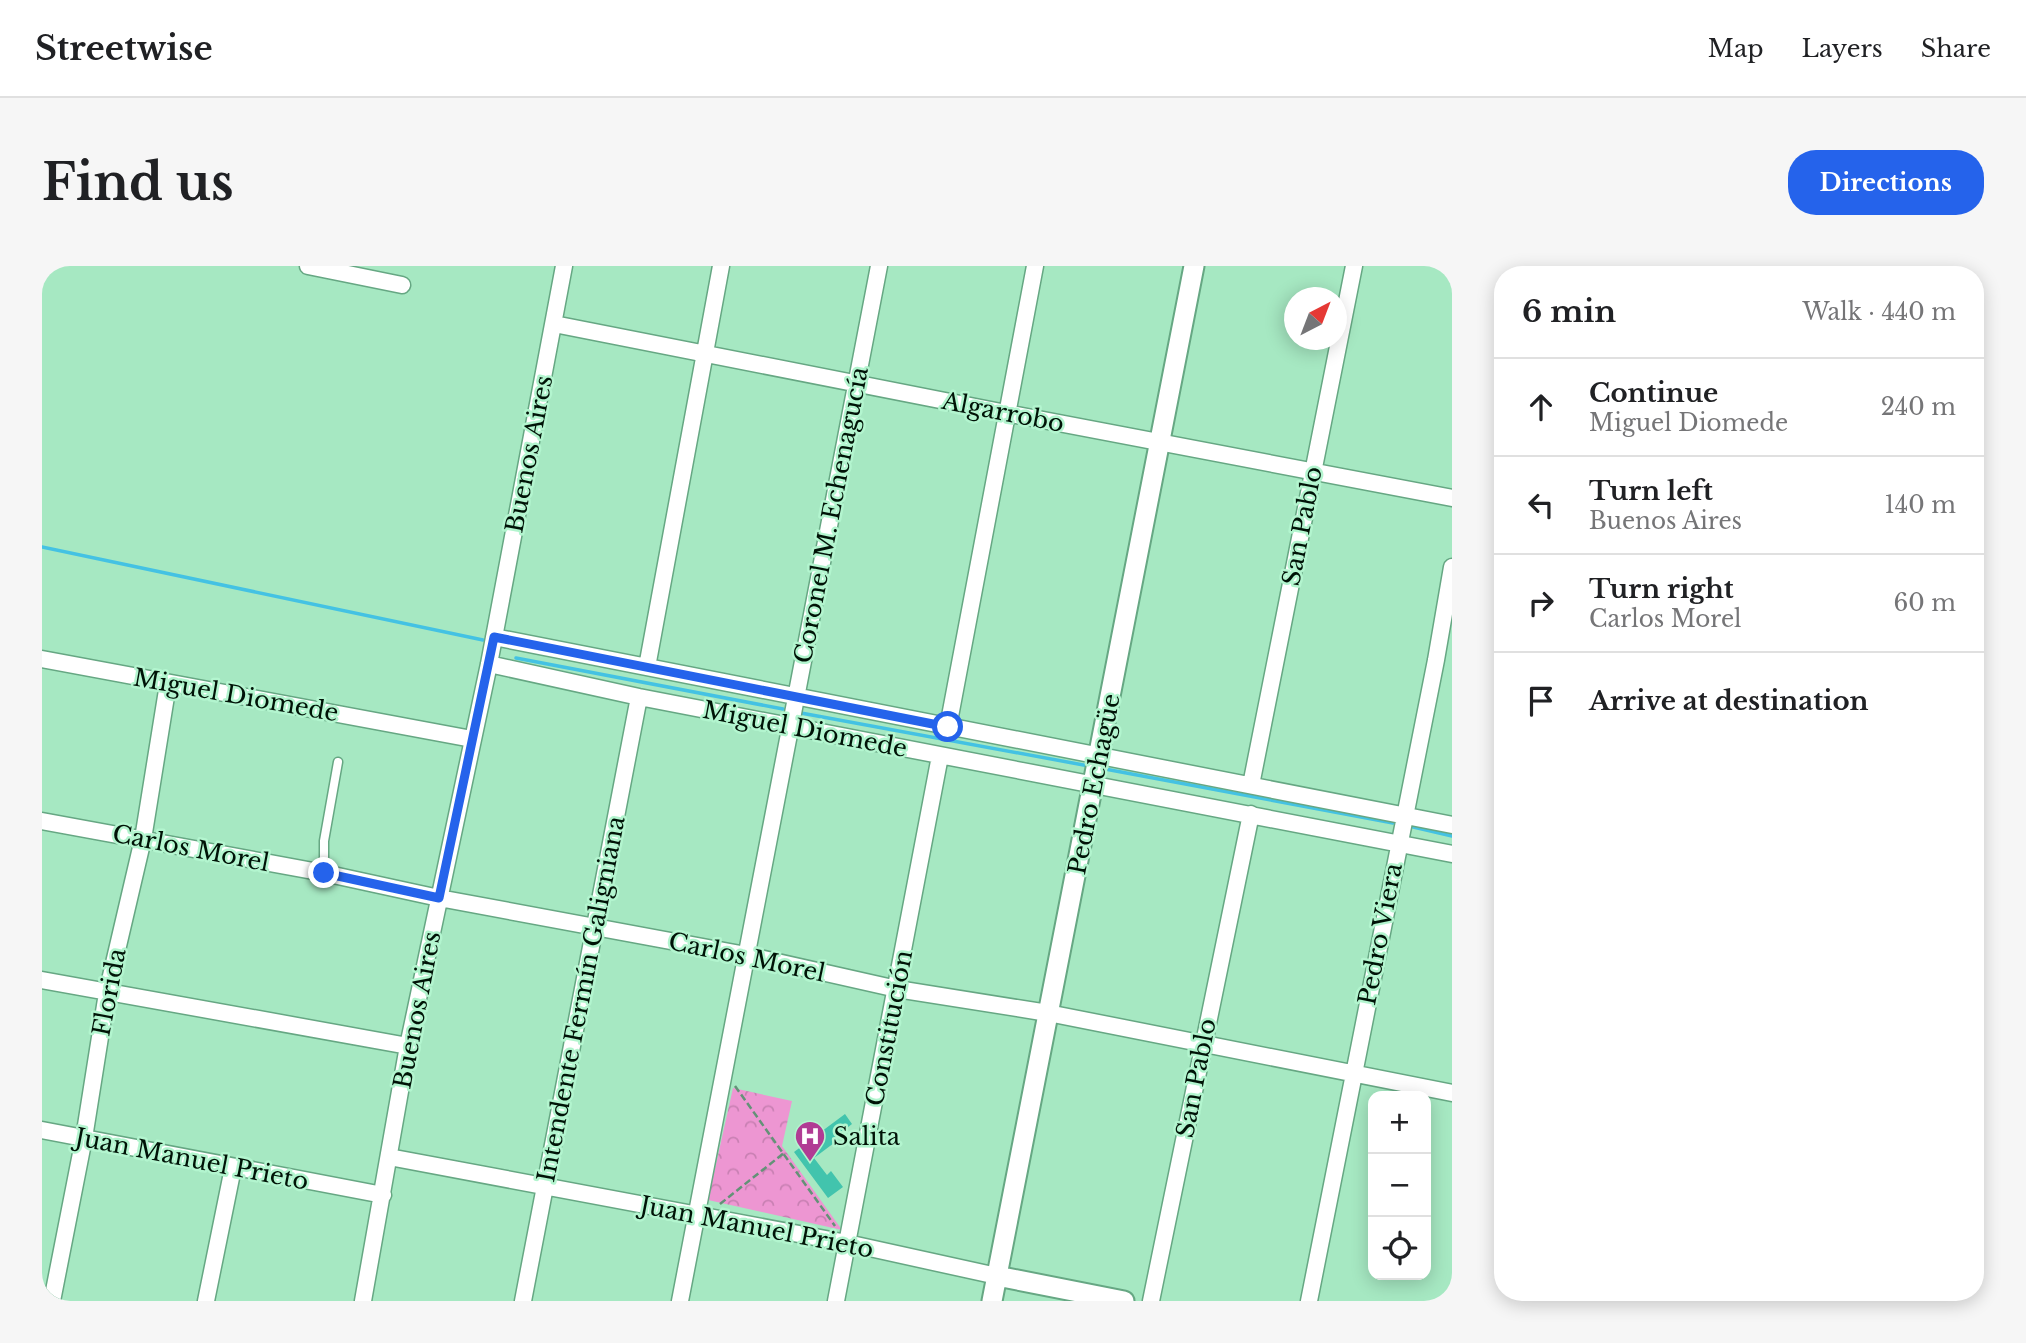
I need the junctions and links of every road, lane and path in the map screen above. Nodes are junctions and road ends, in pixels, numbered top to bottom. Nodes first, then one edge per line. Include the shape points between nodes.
1 (308, 266) edge
2 (564, 266) edge
3 (721, 266) edge
4 (879, 266) edge
5 (1035, 266) edge
6 (1194, 266) edge
7 (1354, 266) edge
8 (402, 285) dead end
9 (554, 324) junction
10 (705, 354) junction
11 (857, 383) junction
12 (1006, 414) junction
13 (1161, 442) junction
14 (1313, 472) junction
15 (1452, 498) edge
16 (1452, 567) edge
17 (494, 637) junction
18 (42, 659) edge
19 (1444, 661) edge
20 (489, 664) junction
21 (648, 667) junction
22 (168, 684) junction
23 (795, 696) junction
24 (639, 697) junction
25 (791, 726) junction
26 (948, 727) junction
27 (472, 739) junction
28 (940, 755) junction
29 (1099, 757) junction
30 (338, 762) dead end
31 (1094, 783) junction
32 (1251, 785) junction
33 (1251, 814) junction
34 (1404, 816) junction
35 (42, 821) edge
36 (1452, 825) edge
37 (144, 839) junction
38 (1398, 844) junction
39 (1452, 854) edge
40 (324, 873) junction
41 (439, 898) junction
42 (596, 927) junction
43 (746, 956) junction
44 (42, 979) edge
45 (897, 989) junction
46 (107, 993) junction
47 (1048, 1013) junction
48 (1202, 1044) junction
49 (408, 1046) junction
50 (725, 1072) junction
51 (1353, 1074) junction
52 (1452, 1093) edge
53 (42, 1130) edge
54 (84, 1138) junction
55 (783, 1153) junction
56 (389, 1157) junction
57 (233, 1168) junction
58 (545, 1185) junction
59 (383, 1195) junction
60 (701, 1216) junction
61 (847, 1243) junction
62 (997, 1276) junction
63 (52, 1301) edge
64 (206, 1301) edge
65 (363, 1301) edge
66 (523, 1301) edge
67 (680, 1301) edge
68 (836, 1301) edge
69 (992, 1301) edge
70 (1124, 1301) edge
71 (1152, 1301) edge
72 (1309, 1301) edge

1 - 8 street
2 - 9 street, Buenos Aires
3 - 10 street
4 - 11 street, Coronel M. Echenagucía
5 - 12 street
6 - 13 street, Pedro Echagüe
7 - 14 street, San Pablo
9 - 10 street, Algarrobo
9 - 17 street, Buenos Aires
10 - 11 street, Algarrobo
10 - 21 street
11 - 12 street, Algarrobo
11 - 23 street, Coronel M. Echenagucía
12 - 13 street, Algarrobo
12 - 26 street
13 - 14 street, Algarrobo
13 - 29 street, Pedro Echagüe
14 - 15 street, Algarrobo
14 - 32 street, San Pablo
16 - 19 street, Pedro Viera
17 - 20 street, Buenos Aires
17 - 21 street, Miguel Diomede
18 - 22 street, Miguel Diomede
19 - 34 street, Pedro Viera
20 - 24 street, Miguel Diomede
20 - 27 street, Buenos Aires
21 - 23 street, Miguel Diomede
22 - 27 street, Miguel Diomede
22 - 37 street, Florida
23 - 25 street, Coronel M. Echenagucía
23 - 26 street, Miguel Diomede
24 - 25 street, Miguel Diomede
24 - 42 street, Intendente Fermín Galigniana
25 - 28 street, Miguel Diomede
25 - 43 street, Coronel M. Echenagucía
26 - 29 street, Miguel Diomede
27 - 41 street, Buenos Aires
28 - 31 street, Miguel Diomede
28 - 45 street, Constitución
29 - 31 street, Pedro Echagüe
29 - 32 street, Miguel Diomede
30 - 40 lane via 324,841
31 - 33 street, Miguel Diomede
31 - 47 street, Pedro Echagüe
32 - 34 street, Miguel Diomede
33 - 38 street, Miguel Diomede
33 - 48 street, San Pablo
34 - 36 street, Miguel Diomede
34 - 38 street, Pedro Viera
35 - 37 street, Carlos Morel
37 - 40 street, Carlos Morel
37 - 46 street, Florida
38 - 39 street, Miguel Diomede
38 - 51 street, Pedro Viera
40 - 41 street, Carlos Morel
41 - 42 street, Carlos Morel
41 - 49 street, Buenos Aires
42 - 43 street, Carlos Morel
42 - 58 street, Intendente Fermín Galigniana
43 - 45 street, Carlos Morel
43 - 50 street, Coronel M. Echenagucía
44 - 46 street
45 - 47 street, Carlos Morel
45 - 61 street, Constitución
46 - 49 street
46 - 54 street, Florida
47 - 48 street, Carlos Morel
47 - 62 street, Pedro Echagüe
48 - 51 street, Carlos Morel
48 - 71 street, San Pablo
49 - 56 street, Buenos Aires
50 - 55 path
50 - 60 street, Coronel M. Echenagucía
51 - 52 street, Carlos Morel
51 - 72 street, Pedro Viera
53 - 54 street, Juan Manuel Prieto
54 - 57 street, Juan Manuel Prieto
54 - 63 street, Florida
55 - 60 path
55 - 61 path
56 - 58 street, Juan Manuel Prieto
56 - 59 street, Buenos Aires
57 - 59 street, Juan Manuel Prieto
57 - 64 street
58 - 60 street, Juan Manuel Prieto
58 - 66 street, Intendente Fermín Galigniana
59 - 65 street, Buenos Aires
60 - 61 street, Juan Manuel Prieto
60 - 67 street, Coronel M. Echenagucía
61 - 62 street, Juan Manuel Prieto
61 - 68 street, Constitución
62 - 69 street, Pedro Echagüe
62 - 70 street, Juan Manuel Prieto

